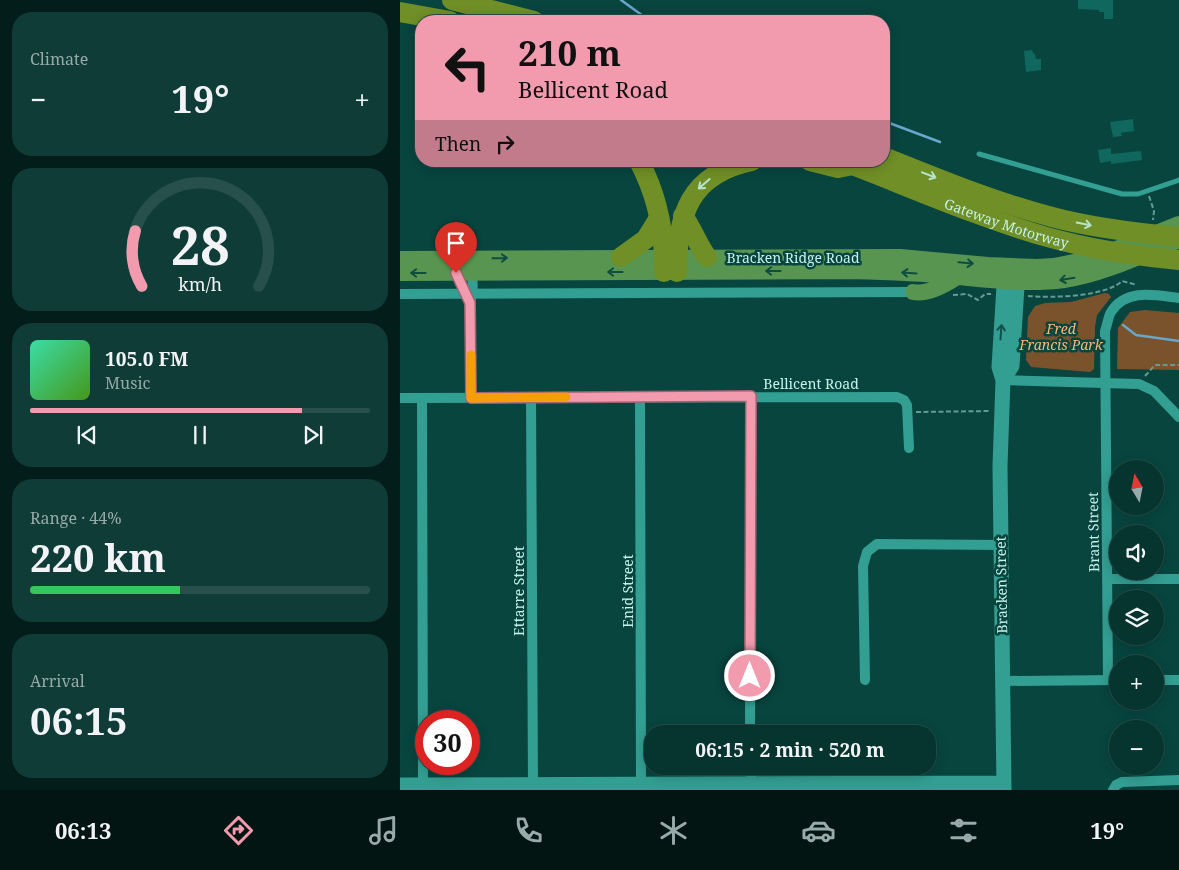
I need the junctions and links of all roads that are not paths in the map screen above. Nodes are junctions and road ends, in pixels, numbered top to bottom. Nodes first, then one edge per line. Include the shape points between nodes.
1 (452, 0) edge
2 (400, 12) edge
3 (417, 15) edge
4 (511, 15) edge
5 (979, 154) dead end
6 (890, 159) edge
7 (642, 167) edge
8 (732, 167) edge
9 (858, 167) edge
10 (1179, 180) edge
11 (683, 216) junction
12 (659, 218) junction
13 (1179, 224) edge
14 (1179, 239) edge
15 (622, 257) junction
16 (707, 257) junction
17 (400, 259) edge
18 (1173, 259) edge
19 (671, 264) junction
20 (462, 268) junction
21 (400, 273) edge
22 (957, 277) junction
23 (1008, 278) junction
24 (913, 292) joint
25 (400, 294) edge
26 (469, 297) junction
27 (1179, 298) edge
28 (1003, 380) junction
29 (1105, 384) junction
30 (751, 396) junction
31 (640, 397) junction
32 (400, 398) edge
33 (422, 398) junction
34 (471, 398) junction
35 (530, 398) junction
36 (1179, 417) edge
37 (909, 448) dead end
38 (1000, 545) junction
39 (1107, 579) junction
40 (1179, 579) edge
41 (1112, 655) edge
42 (865, 680) dead end
43 (1109, 680) edge
44 (1164, 680) edge
45 (1179, 680) edge
46 (1003, 681) junction
47 (750, 725) edge
48 (751, 775) edge
49 (1179, 780) edge
50 (641, 784) junction
51 (751, 784) junction
52 (1113, 784) edge
53 (400, 785) edge
54 (423, 785) junction
55 (533, 785) junction
56 (1004, 786) edge

1 - 4 highway
2 - 3 highway
5 - 10 lane via 1122,194 1138,194
6 -> 14 highway, Gateway Motorway via 1015,206 1054,217
7 - 12 highway
8 -> 11 highway via 708,180 697,191
9 - 18 highway, Gateway Motorway via 998,222 1050,238
11 - 16 highway
11 - 19 highway
12 - 15 highway via 646,239
12 - 19 highway
13 - 23 main road, Bracken Ridge Road via 1094,258
14 -> 23 main road, Bracken Ridge Road via 1114,267 1082,276 1048,281
15 - 19 main road, Bracken Ridge Road
20 -> 15 main road, Bracken Ridge Road
16 - 19 main road, Bracken Ridge Road
16 -> 23 main road, Bracken Ridge Road via 900,256
17 - 20 main road, Bracken Ridge Road
19 -> 20 main road, Bracken Ridge Road
22 -> 19 main road, Bracken Ridge Road
20 -> 21 main road, Bracken Ridge Road
20 - 26 street
20 - 26 street via 473,281
22 - 23 main road, Bracken Ridge Road
22 - 24 main road via 926,292
23 - 28 street, Bracken Street via 1012,366
24 - 26 street
25 - 26 street
26 - 34 street
27 - 29 street, Brant Street via 1142,294 1124,299 1110,313 1105,331
28 - 29 street
28 - 38 street, Bracken Street
29 - 36 street via 1147,387
29 - 39 street, Brant Street
30 - 31 street, Bellicent Road
30 - 37 street, Bellicent Road via 897,397 907,406
30 - 47 street
31 - 35 street, Bellicent Road
31 - 50 street, Enid Street
32 - 33 street, Bellicent Road
33 - 34 street, Bellicent Road
33 - 54 street
34 - 35 street, Bellicent Road
35 - 55 street, Ettarre Street
38 - 42 street via 877,544 867,552 863,566
38 - 46 street, Bracken Street
39 - 40 street
39 - 41 street, Brant Street
43 - 46 street
44 - 45 street
46 - 56 street, Bracken Street
48 - 51 street
49 - 52 street
50 - 51 street
50 - 55 street
51 - 56 street
53 - 54 street
54 - 55 street

